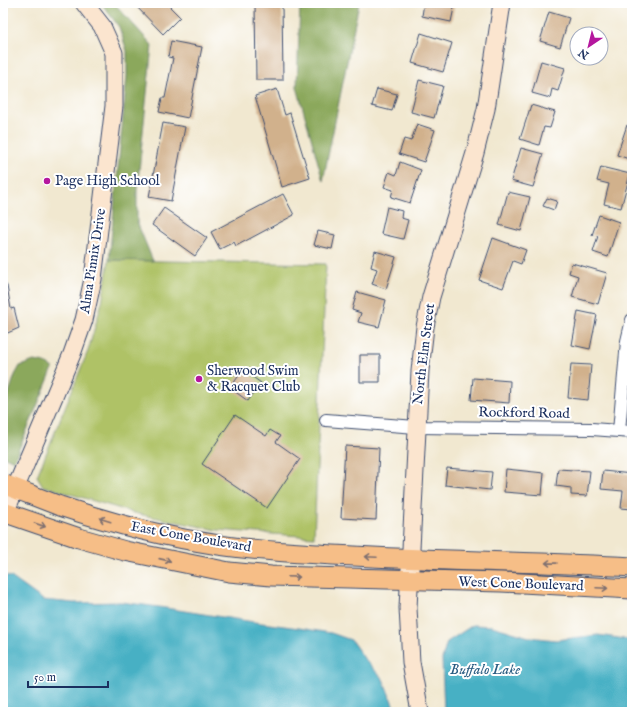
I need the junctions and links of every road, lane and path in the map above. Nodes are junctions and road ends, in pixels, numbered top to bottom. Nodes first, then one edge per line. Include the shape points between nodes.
1 (84, 3) edge
2 (502, 3) edge
3 (632, 320) edge
4 (326, 420) dead end
5 (416, 427) junction
6 (619, 431) junction
7 (632, 432) edge
8 (9, 486) edge
9 (4, 512) edge
10 (410, 560) junction
11 (632, 567) edge
12 (409, 580) junction
13 (632, 589) edge
14 (420, 712) edge

1 - 8 main road, Alma Pinnix Drive via 102,26 114,53 114,106 93,279 84,320 72,354
2 - 5 main road, North Elm Street via 486,109 431,297 425,327
3 - 6 street
4 - 5 street, Rockford Road
5 - 6 street, Rockford Road
5 - 10 main road, North Elm Street
6 - 7 street, Rockford Road
8 - 9 main road, Alma Pinnix Drive
10 -> 8 main road, East Cone Boulevard via 219,545 118,524 60,506
9 -> 12 main road, East Cone Boulevard via 125,551 229,572 271,576
11 -> 10 main road, West Cone Boulevard via 572,563
10 - 12 main road, North Elm Street
12 -> 13 main road, West Cone Boulevard
12 - 14 main road, North Elm Street via 408,627

